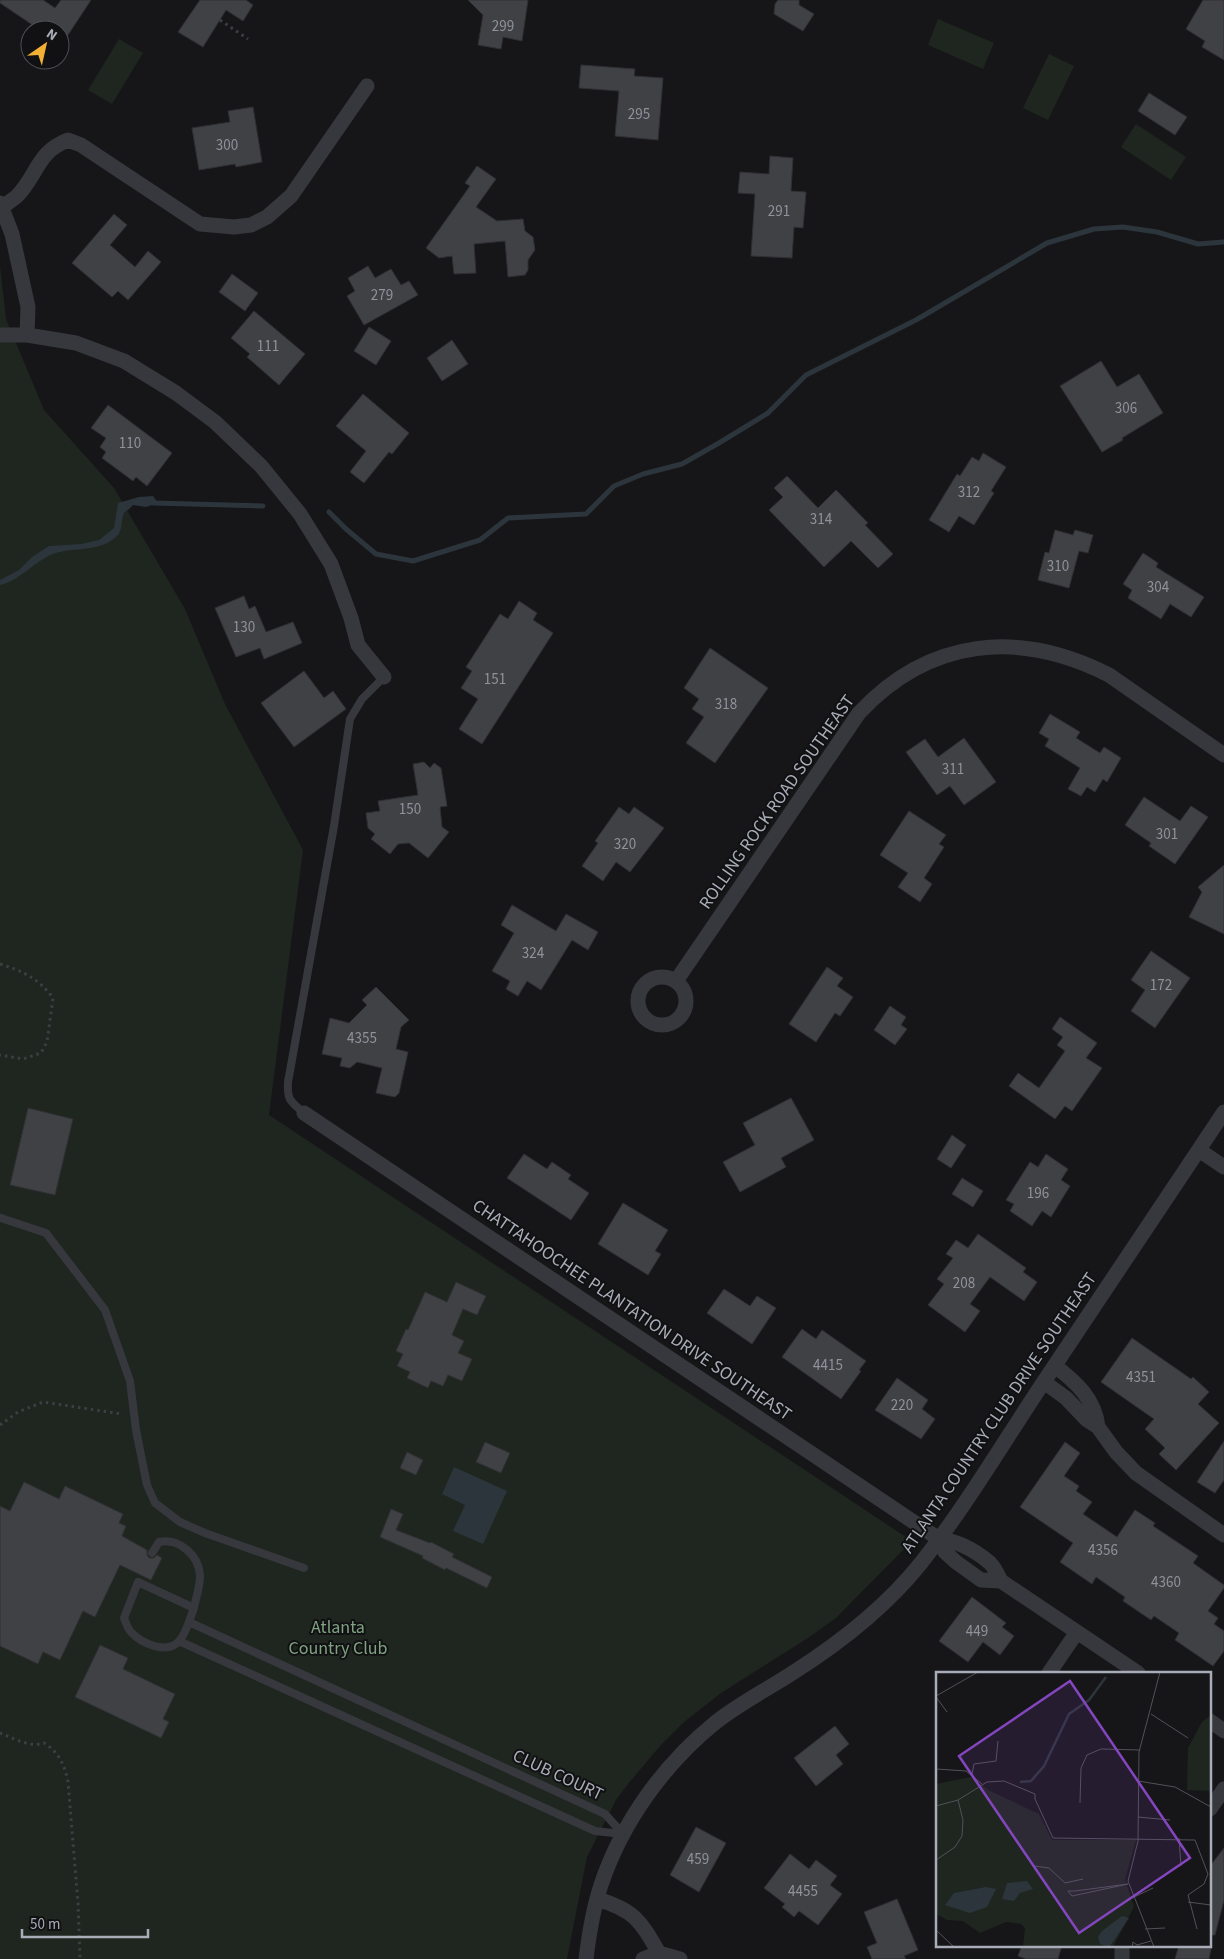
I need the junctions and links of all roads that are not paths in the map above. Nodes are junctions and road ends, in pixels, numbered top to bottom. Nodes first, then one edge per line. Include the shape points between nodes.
1 (367, 86) dead end
2 (1, 205) edge
3 (0, 335) edge
4 (26, 335) junction
5 (384, 677) joint
6 (1224, 755) edge
7 (676, 981) dead end
8 (1224, 1112) edge
9 (304, 1113) joint
10 (1199, 1150) junction
11 (1224, 1167) edge
12 (1, 1218) edge
13 (1055, 1366) junction
14 (1044, 1382) junction
15 (1098, 1427) junction
16 (1224, 1535) edge
17 (939, 1539) junction
18 (152, 1553) dead end
19 (304, 1568) dead end
20 (194, 1608) junction
21 (189, 1622) junction
22 (1077, 1632) junction
23 (179, 1642) junction
24 (1050, 1672) edge
25 (1137, 1672) edge
26 (1212, 1722) edge
27 (1224, 1731) edge
28 (1224, 1788) edge
29 (1212, 1806) edge
30 (623, 1834) junction
31 (597, 1899) junction
32 (1122, 1946) edge
33 (659, 1953) junction
34 (586, 1959) edge
35 (643, 1959) edge
36 (680, 1959) edge
37 (1122, 1959) edge

1 - 2 street via 291,196 267,217 251,225 234,228 200,224 81,145 68,140 54,145 18,195
2 - 4 street via 12,234 28,307
3 - 4 street
4 - 5 street via 76,343 124,361 176,393 240,444 285,493 316,538 343,591 358,645
5 - 9 lane via 362,699 350,719 288,1082 287,1095
6 - 7 street, ROLLING ROCK ROAD SOUTHEAST via 1109,675 1089,665 1029,648 991,646 952,652 931,660 881,691 859,713
8 - 10 street, ATLANTA COUNTRY CLUB DRIVE SOUTHEAST
9 - 17 street, CHATTAHOOCHEE PLANTATION DRIVE SOUTHEAST
10 - 11 street
10 - 13 street, ATLANTA COUNTRY CLUB DRIVE SOUTHEAST
12 - 19 lane via 46,1233 105,1310 130,1382 147,1485 154,1503 180,1522
13 - 14 street, ATLANTA COUNTRY CLUB DRIVE SOUTHEAST
13 - 15 street via 1071,1378 1093,1405
14 - 15 street
14 - 17 street, ATLANTA COUNTRY CLUB DRIVE SOUTHEAST
15 - 16 street via 1136,1473
17 - 22 street, CHATTAHOOCHEE PLANTATION DRIVE SOUTHEAST via 952,1540 992,1564 1001,1581
17 - 30 street, ATLANTA COUNTRY CLUB DRIVE SOUTHEAST via 898,1590 852,1632 716,1722 682,1754 636,1810
18 - 20 lane via 159,1542 168,1540 192,1555 200,1575
20 - 21 lane
20 - 23 lane via 139,1579 124,1618 129,1630 138,1638 160,1647 169,1648
21 - 23 lane
21 - 30 lane, CLUB COURT via 605,1814
22 - 24 street
22 - 25 street, CHATTAHOOCHEE PLANTATION DRIVE SOUTHEAST
23 - 30 lane, CLUB COURT via 596,1831
26 - 27 street
28 - 29 street
30 - 31 street, ATLANTA COUNTRY CLUB DRIVE SOUTHEAST
31 - 33 street via 618,1905 633,1915
31 - 34 street, ATLANTA COUNTRY CLUB DRIVE SOUTHEAST
32 - 37 street
33 - 35 street
33 - 36 street

